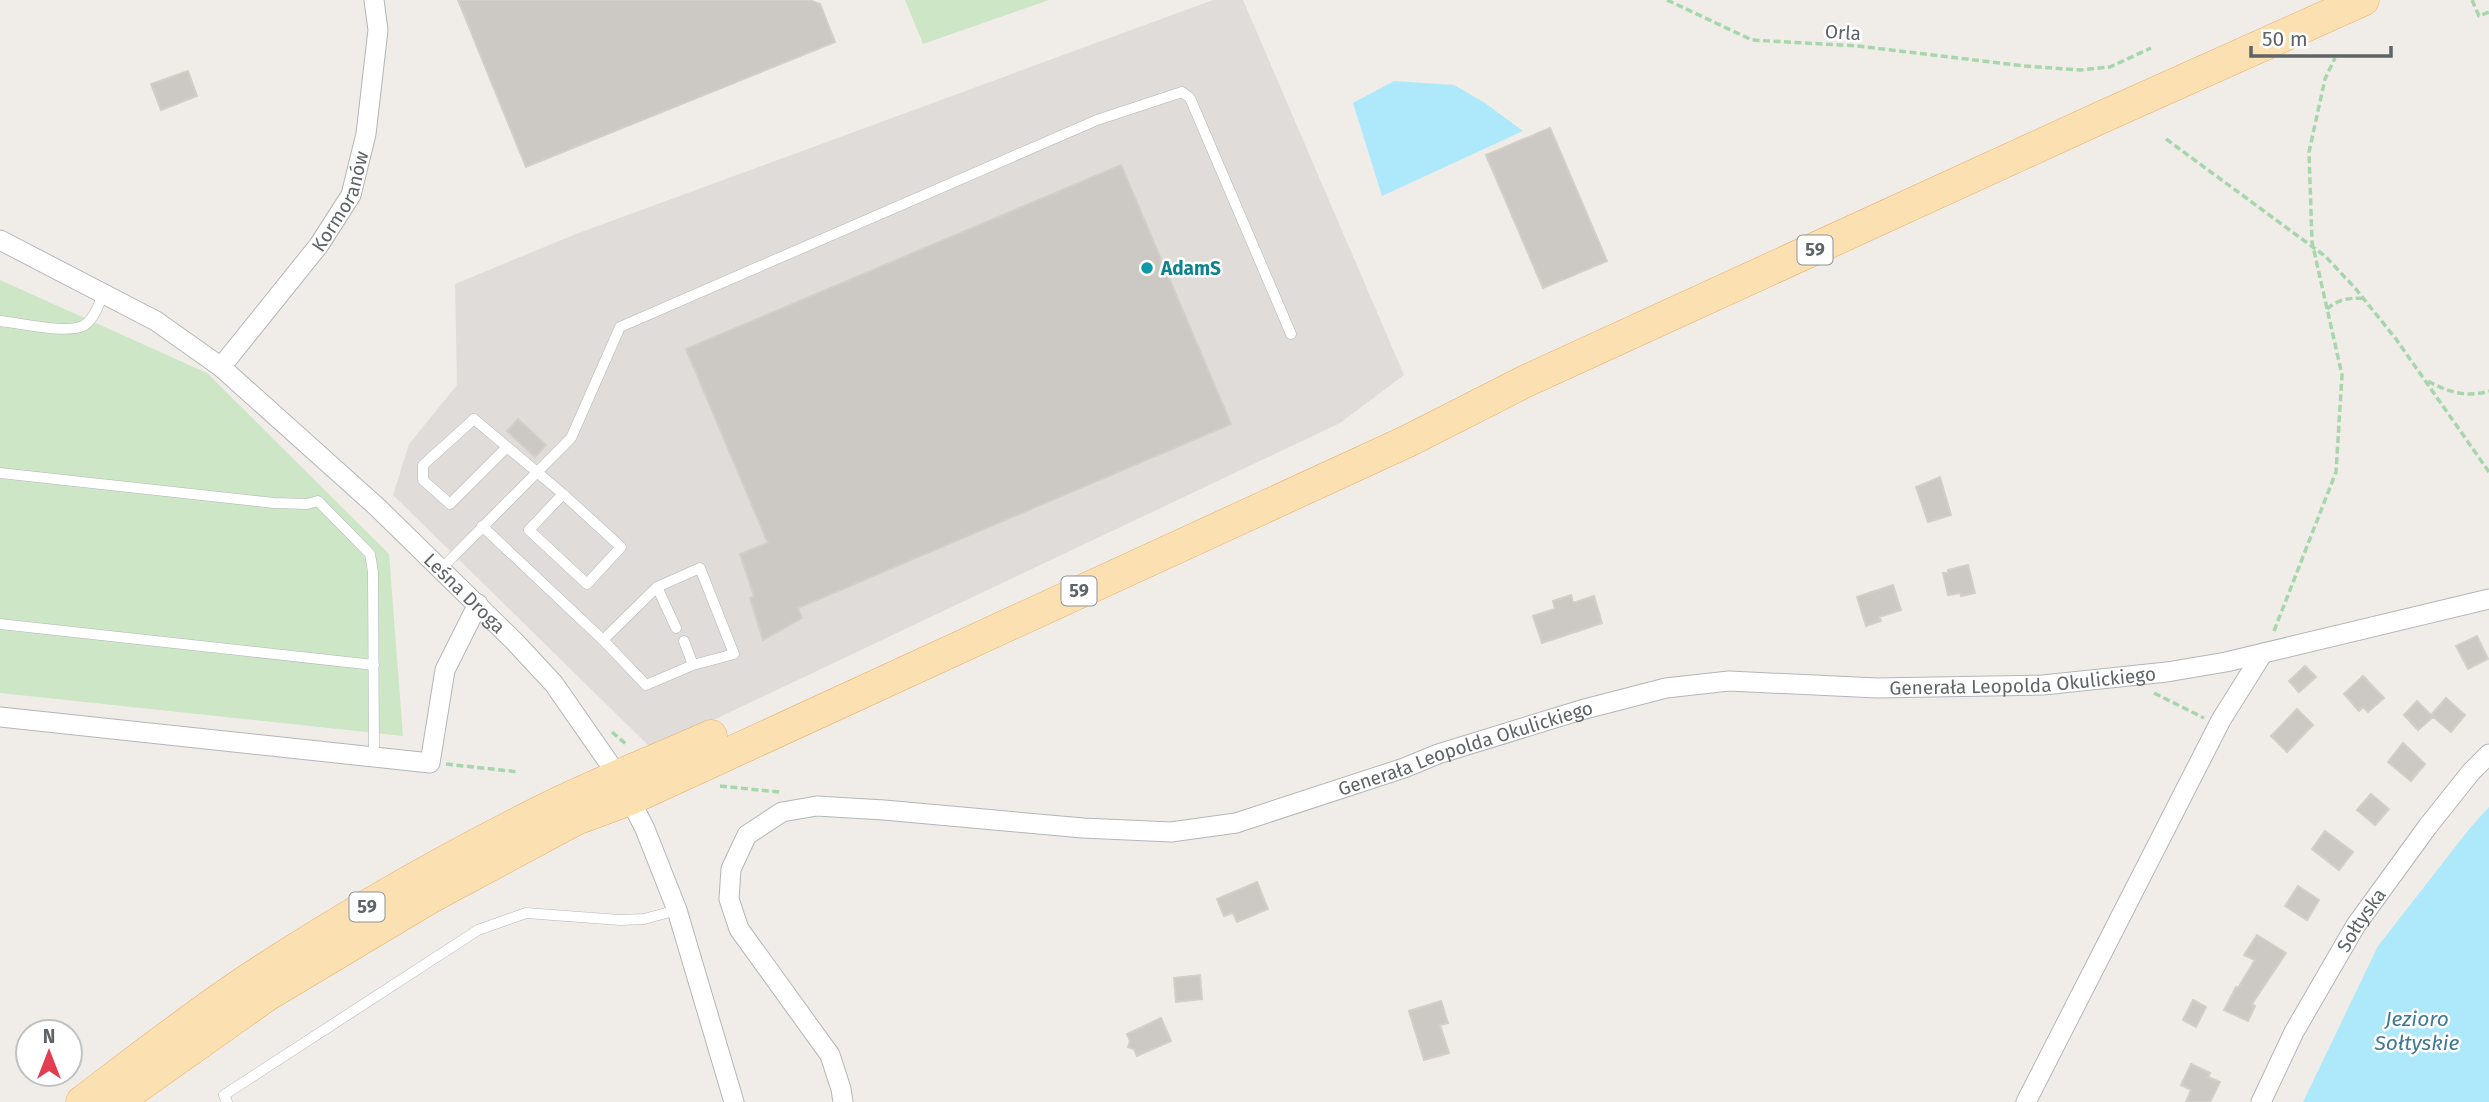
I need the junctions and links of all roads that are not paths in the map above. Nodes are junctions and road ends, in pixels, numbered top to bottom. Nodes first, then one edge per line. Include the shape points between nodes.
1 (373, 0) edge
2 (2363, 0) edge
3 (0, 240) edge
4 (103, 294) junction
5 (0, 321) edge
6 (1291, 334) dead end
7 (221, 367) junction
8 (507, 447) junction
9 (0, 473) edge
10 (537, 473) junction
11 (563, 494) junction
12 (482, 526) junction
13 (441, 569) junction
14 (656, 587) junction
15 (2489, 600) edge
16 (478, 604) junction
17 (0, 624) edge
18 (676, 628) dead end
19 (603, 640) junction
20 (684, 641) dead end
21 (2263, 653) junction
22 (374, 664) junction
23 (693, 666) junction
24 (0, 717) edge
25 (2489, 754) edge
26 (374, 757) junction
27 (624, 787) junction
28 (677, 910) junction
29 (82, 1102) edge
30 (116, 1102) edge
31 (227, 1102) edge
32 (734, 1102) edge
33 (843, 1102) edge
34 (2026, 1102) edge
35 (2260, 1102) edge

1 - 7 street, Kormoranów via 378,30 368,121 351,195 319,245
2 - 27 main road, 59 via 1526,381 1400,421 681,750
3 - 4 street, Leśna Droga
4 - 5 lane via 84,325 66,328
4 - 7 street, Leśna Droga via 156,321
6 - 10 lane via 1190,98 1182,92 1097,121 620,327 571,438
7 - 13 street, Leśna Droga
8 - 8 lane via 474,419 423,465 423,480 450,504
8 - 10 lane
9 - 22 lane via 274,503 318,501 370,554
10 - 11 lane
10 - 12 lane
11 - 11 lane via 621,547 587,584 529,530
12 - 13 lane
12 - 19 lane
13 - 16 street, Leśna Droga
14 - 18 lane
14 - 19 lane
14 - 23 lane via 700,569 734,654
15 - 21 street, Generała Leopolda Okulickiego
16 - 26 street via 445,670 430,763
16 - 27 street, Leśna Droga via 554,684
17 - 22 lane
19 - 23 lane via 646,685
20 - 23 lane
21 - 33 street, Generała Leopolda Okulickiego via 2205,666 2043,685 1877,688 1729,681 1665,688 1438,754 1236,822 1171,832 817,806 782,812 747,835 731,869 729,899 739,929 830,1055
21 - 34 street via 2221,720
22 - 26 lane
24 - 26 street
25 - 35 street, Sołtyska via 2427,826 2356,925
27 - 28 street, Leśna Droga
27 - 29 main road, 59 via 534,815 426,872 245,982
27 - 30 main road, 59 via 267,995
28 - 31 lane via 620,920 526,913 478,930 225,1095
28 - 32 street, Leśna Droga

